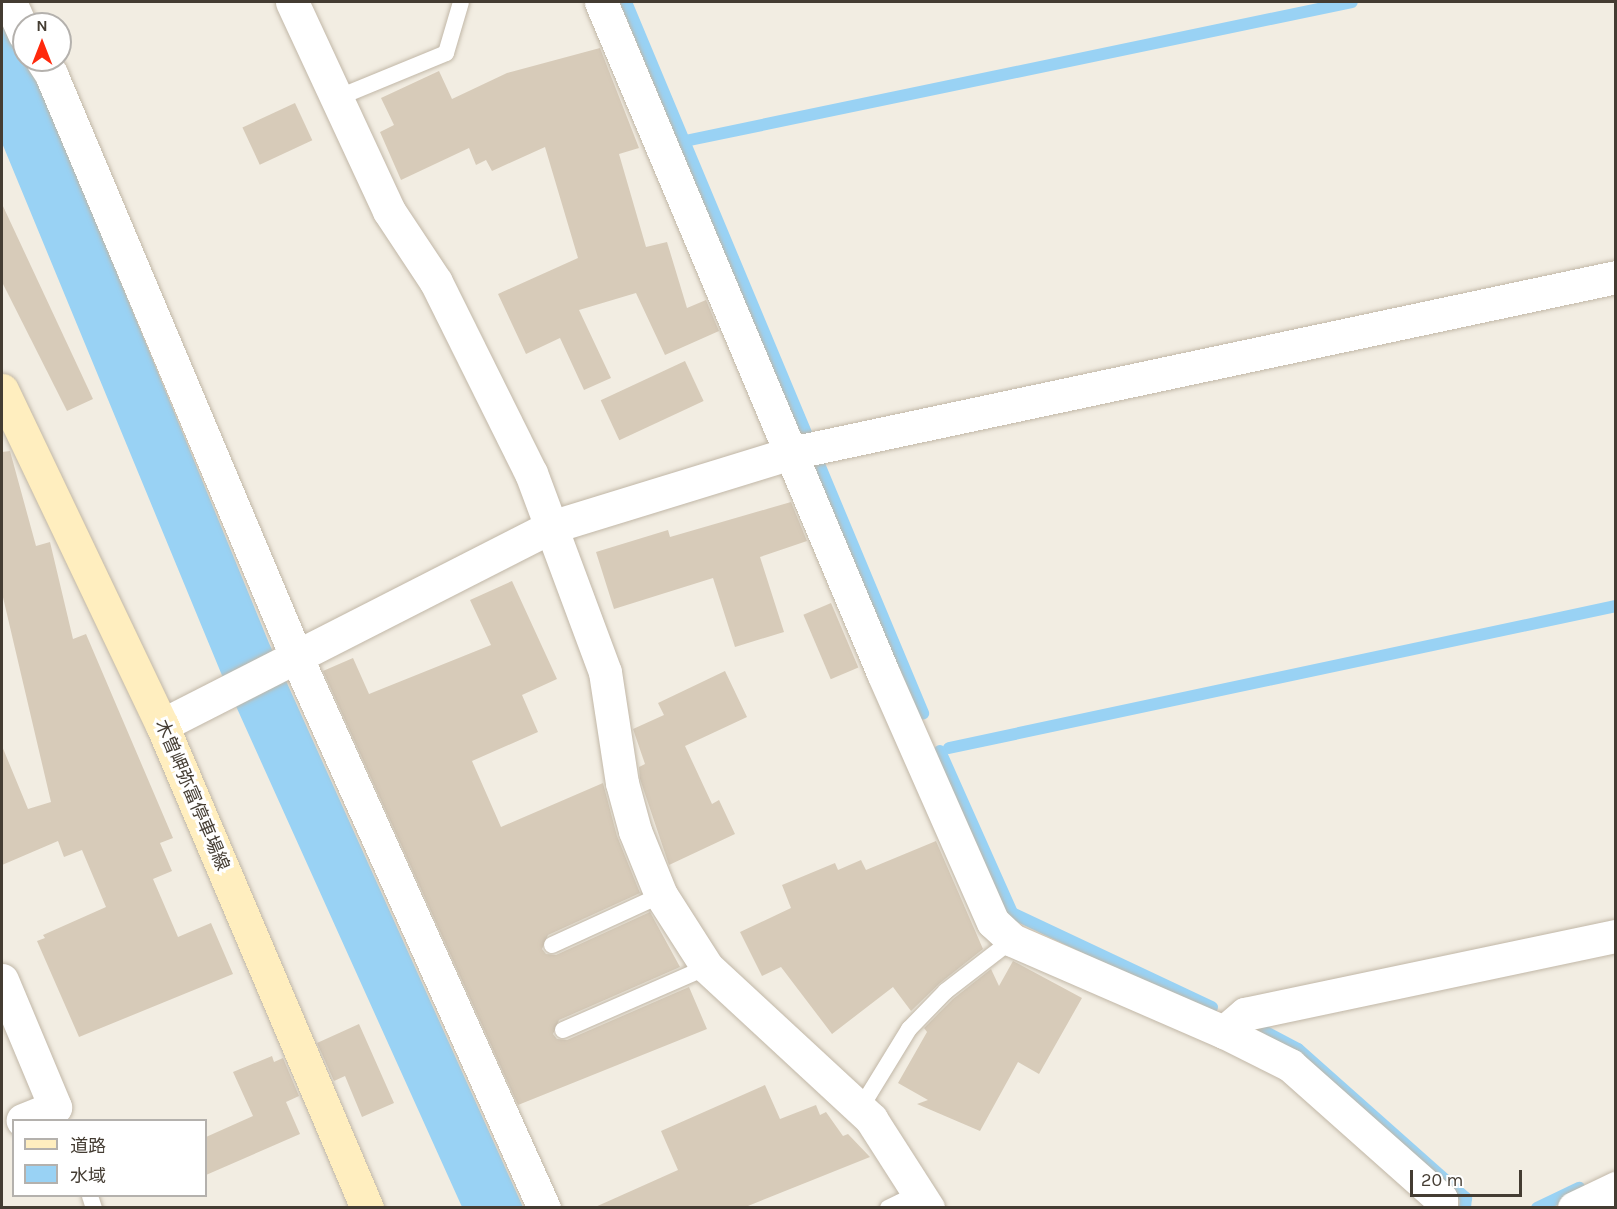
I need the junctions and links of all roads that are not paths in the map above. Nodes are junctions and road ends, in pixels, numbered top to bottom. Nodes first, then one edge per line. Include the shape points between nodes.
1 (292, 2) edge
2 (461, 2) edge
3 (601, 2) edge
4 (50, 72) edge
5 (337, 98) junction
6 (1616, 277) edge
7 (2, 390) edge
8 (805, 450) junction
9 (551, 527) junction
10 (291, 658) junction
11 (162, 724) junction
12 (661, 895) junction
13 (1616, 936) edge
14 (1012, 940) junction
15 (552, 945) dead end
16 (707, 967) junction
17 (2, 980) edge
18 (563, 1030) dead end
19 (1224, 1032) junction
20 (860, 1109) junction
21 (58, 1114) edge
22 (28, 1119) edge
23 (1616, 1188) edge
24 (923, 1200) edge
25 (367, 1208) edge
26 (543, 1208) edge
27 (888, 1208) edge
28 (1441, 1208) edge
29 (1574, 1208) edge

1 - 5 street
2 - 5 lane via 446,53
3 - 8 street
4 - 10 street
5 - 9 street via 389,212 447,303 531,473
6 - 8 street
7 - 11 main road, 木曽岬弥富停車場線
8 - 9 street
8 - 14 street via 993,922
9 - 10 street
9 - 12 street via 605,672 622,783 635,831
10 - 11 street
10 - 26 street
11 - 25 main road, 木曽岬弥富停車場線
12 - 15 lane
12 - 16 street
13 - 19 street via 1245,1014
14 - 19 street
14 - 20 lane via 946,991 909,1029
16 - 18 lane
16 - 20 street
17 - 21 street
19 - 28 street via 1290,1065 1441,1199
20 - 24 street via 871,1119
21 - 22 street
23 - 29 street
24 - 27 lane

